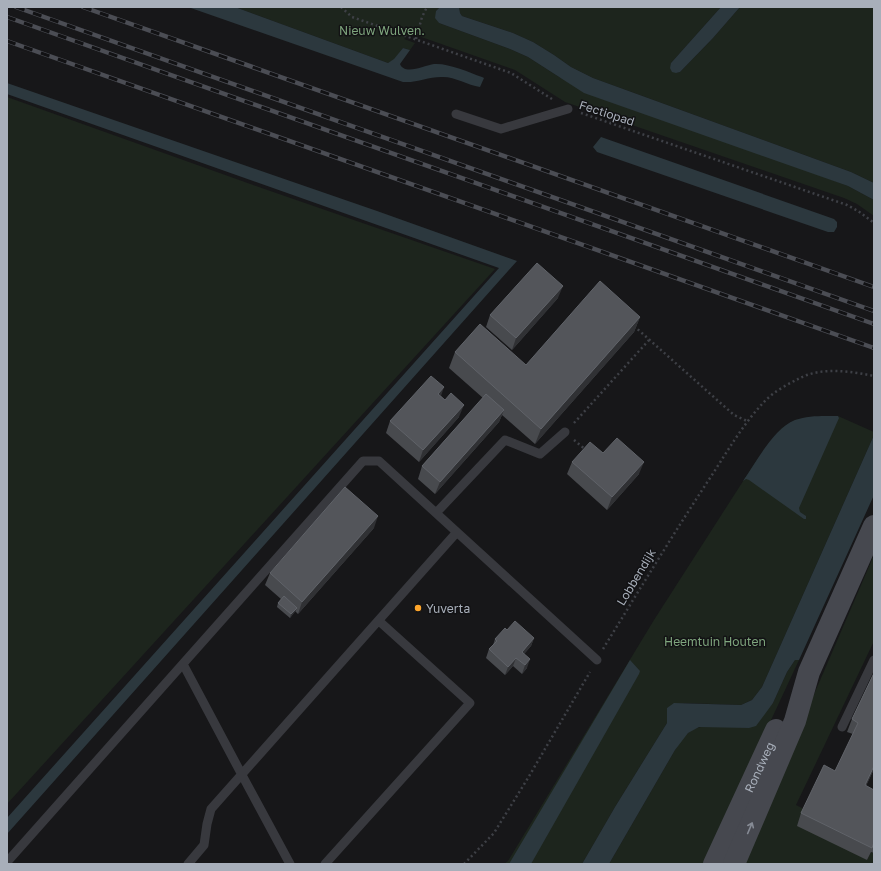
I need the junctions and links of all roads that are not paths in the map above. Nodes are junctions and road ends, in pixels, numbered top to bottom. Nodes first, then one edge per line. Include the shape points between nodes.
1 (568, 109) road end
2 (456, 114) dead end
3 (565, 432) road end
4 (436, 513) junction
5 (874, 526) edge
6 (457, 532) junction
7 (379, 621) junction
8 (597, 660) road end
9 (874, 660) edge
10 (183, 664) junction
11 (809, 672) junction
12 (842, 727) dead end
13 (242, 775) junction
14 (7, 862) edge
15 (188, 864) edge
16 (290, 864) edge
17 (326, 864) edge
18 (714, 864) edge
19 (734, 864) edge

1 - 2 lane via 501,129
3 - 4 lane via 540,454 505,440
4 - 6 lane
4 - 10 lane via 379,462 363,461
5 - 11 main road, Rondweg
6 - 7 lane
6 - 8 lane
7 - 13 lane
7 - 17 lane via 470,702
9 - 12 lane
10 - 13 lane
10 - 14 lane
11 - 18 main road, Rondweg via 782,716
19 -> 11 main road, Rondweg via 794,721
13 - 15 lane via 211,809 204,845
13 - 16 lane

